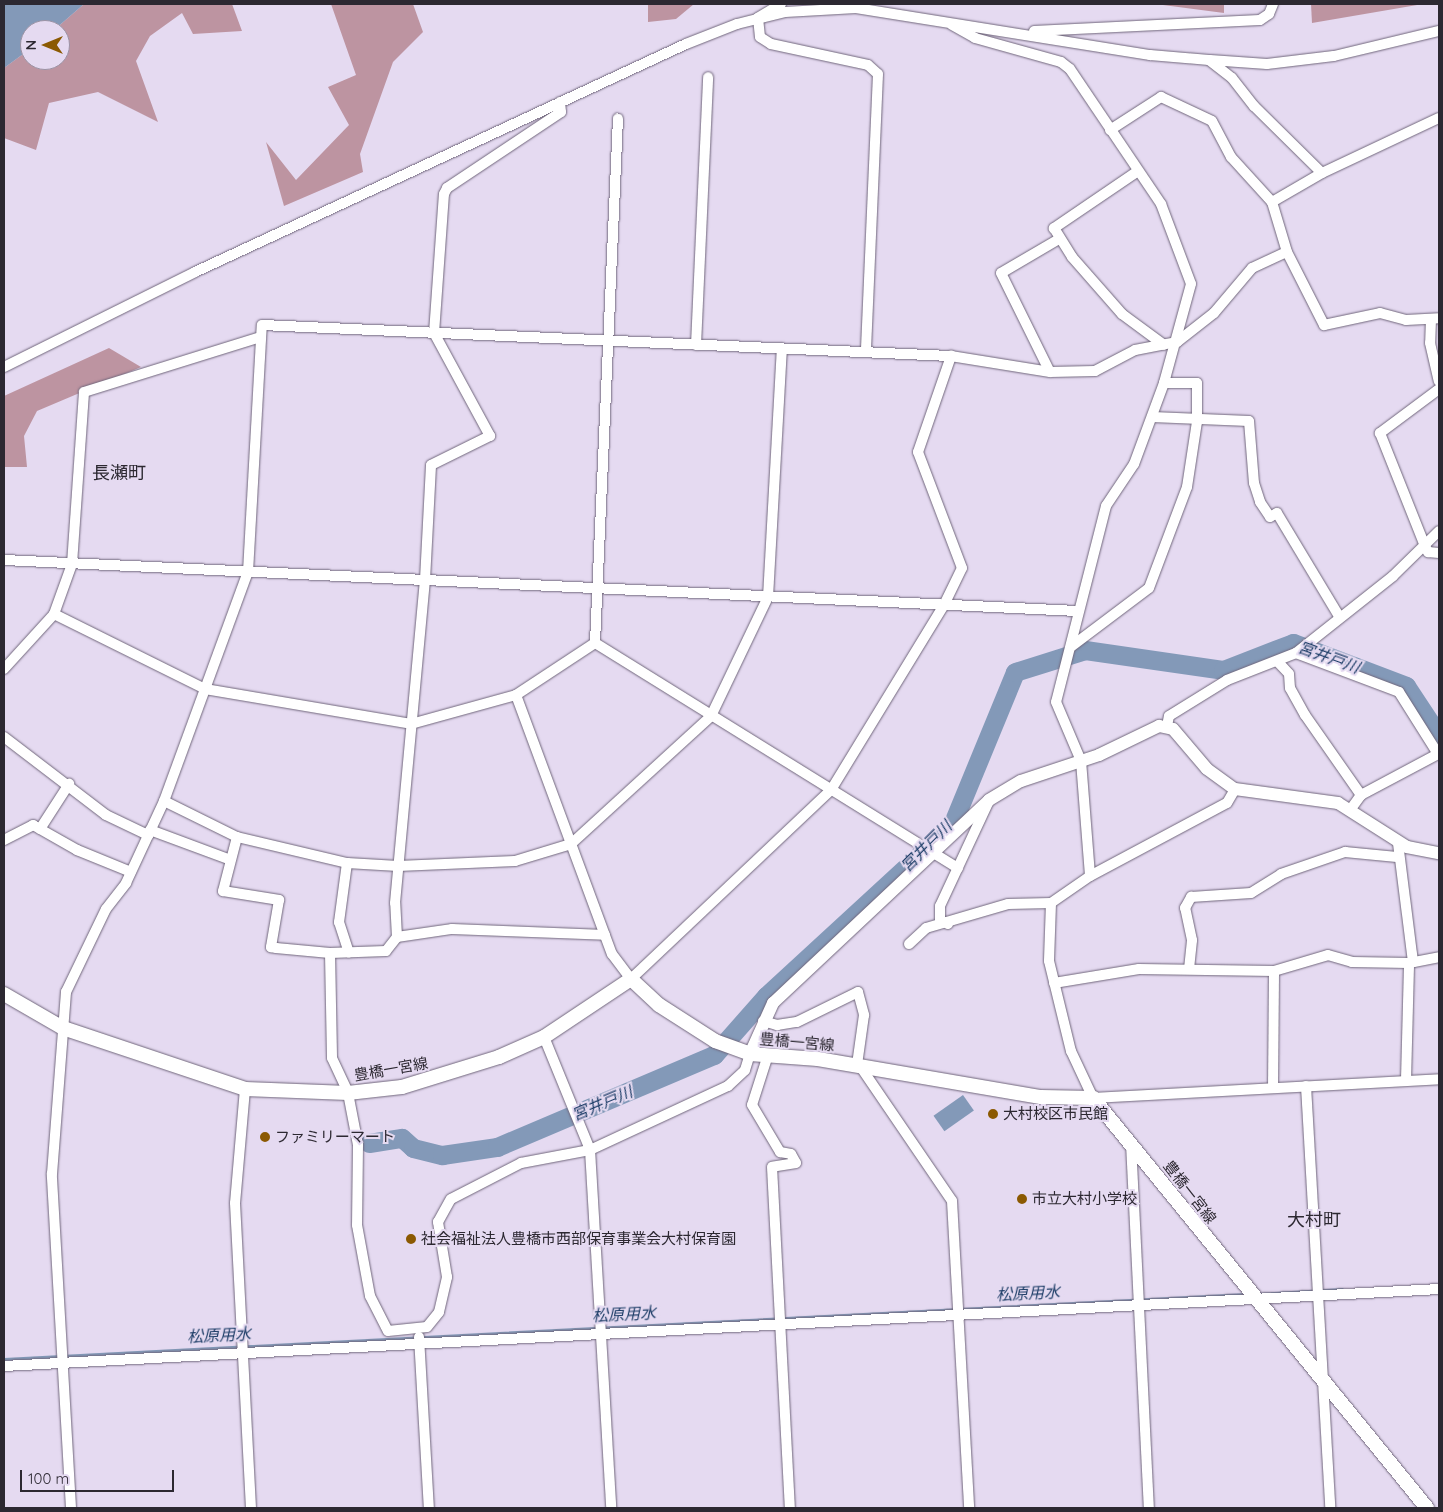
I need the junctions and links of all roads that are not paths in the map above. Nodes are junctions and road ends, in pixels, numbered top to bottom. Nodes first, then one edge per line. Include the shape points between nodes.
1 (781, 4) edge
2 (1273, 4) edge
3 (758, 18) junction
4 (943, 20) junction
5 (1439, 31) edge
6 (1017, 32) junction
7 (1208, 60) junction
8 (708, 77) dead end
9 (560, 102) junction
10 (1439, 118) edge
11 (618, 119) dead end
12 (1110, 130) junction
13 (1138, 171) junction
14 (1322, 173) junction
15 (1272, 202) junction
16 (1059, 239) junction
17 (1287, 252) junction
18 (1435, 318) edge
19 (434, 333) junction
20 (261, 337) junction
21 (609, 341) junction
22 (1177, 342) junction
23 (696, 345) junction
24 (1164, 345) junction
25 (782, 349) junction
26 (866, 352) junction
27 (951, 356) junction
28 (4, 367) edge
29 (1050, 372) junction
30 (1439, 381) edge
31 (1164, 383) junction
32 (1439, 389) edge
33 (1152, 416) junction
34 (1198, 422) junction
35 (1439, 530) edge
36 (1425, 546) junction
37 (1439, 553) edge
38 (4, 560) edge
39 (72, 564) junction
40 (248, 572) junction
41 (425, 580) junction
42 (597, 588) junction
43 (768, 596) junction
44 (944, 605) junction
45 (1078, 611) junction
46 (54, 614) junction
47 (1338, 616) junction
48 (595, 643) junction
49 (1071, 648) junction
50 (1296, 652) junction
51 (1278, 662) junction
52 (4, 669) edge
53 (205, 689) junction
54 (516, 696) junction
55 (711, 716) junction
56 (411, 724) junction
57 (1166, 726) junction
58 (4, 737) edge
59 (1081, 761) junction
60 (69, 784) junction
61 (1235, 788) junction
62 (831, 790) junction
63 (1360, 795) junction
64 (988, 800) junction
65 (164, 801) junction
66 (1350, 810) junction
67 (40, 829) junction
68 (149, 832) junction
69 (237, 837) junction
70 (4, 840) edge
71 (1398, 843) junction
72 (571, 844) junction
73 (927, 850) junction
74 (1439, 853) edge
75 (1397, 857) junction
76 (228, 859) junction
77 (347, 863) junction
78 (398, 866) junction
79 (958, 868) junction
80 (131, 872) junction
81 (1090, 876) junction
82 (1052, 903) junction
83 (948, 924) junction
84 (605, 935) junction
85 (397, 937) junction
86 (909, 944) dead end
87 (349, 952) junction
88 (330, 953) junction
89 (1439, 957) edge
90 (1411, 962) junction
91 (1189, 969) junction
92 (1274, 971) junction
93 (630, 979) junction
94 (1054, 983) junction
95 (4, 994) edge
96 (763, 1021) junction
97 (63, 1028) junction
98 (544, 1037) junction
99 (750, 1054) junction
100 (767, 1058) junction
101 (858, 1066) junction
102 (1439, 1079) edge
103 (1406, 1080) junction
104 (1306, 1086) junction
105 (1273, 1088) junction
106 (245, 1089) junction
107 (348, 1093) junction
108 (1092, 1098) junction
109 (1131, 1143) junction
110 (590, 1150) junction
111 (1439, 1289) edge
112 (1315, 1292) junction
113 (1255, 1300) junction
114 (1137, 1302) junction
115 (958, 1311) junction
116 (780, 1321) junction
117 (601, 1330) junction
118 (419, 1337) junction
119 (242, 1349) junction
120 (62, 1358) junction
121 (4, 1366) edge
122 (1323, 1380) junction
123 (71, 1508) edge
124 (251, 1508) edge
125 (429, 1508) edge
126 (611, 1508) edge
127 (790, 1508) edge
128 (969, 1508) edge
129 (1149, 1508) edge
130 (1330, 1508) edge
131 (1427, 1508) edge

1 - 3 street
2 - 6 street via 1270,14 1250,21
3 - 4 street via 830,8
3 - 9 street via 686,44
3 - 26 street via 760,37 771,44 837,56 868,65 878,74
4 - 6 street
4 - 12 street via 975,38 1061,62
5 - 7 street via 1334,56 1267,64
6 - 7 street via 1150,56
7 - 14 street via 1232,78 1260,112
8 - 23 street
9 - 19 street via 561,112 446,188
9 - 28 street
10 - 14 street
11 - 21 street
12 - 13 street
12 - 15 street via 1161,97 1212,121 1231,157
13 - 16 street via 1054,228
13 - 22 street via 1161,204 1190,284
14 - 15 street
15 - 17 street
16 - 24 street via 1122,314
16 - 29 street via 1001,272
17 - 18 street via 1324,326 1380,313 1406,320
17 - 22 street via 1252,268 1214,312
18 - 30 street via 1430,343
19 - 20 street via 262,326
19 - 21 street
19 - 41 street via 490,436 431,465
20 - 39 street via 84,392
20 - 40 street
21 - 23 street
21 - 42 street
22 - 24 street
22 - 31 street
23 - 25 street
24 - 29 street via 1135,350 1095,371
25 - 26 street
25 - 43 street
26 - 27 street
27 - 29 street
27 - 44 street via 918,452 962,568
31 - 33 street
31 - 34 street via 1198,383
32 - 36 street via 1380,433
33 - 34 street
33 - 45 street via 1134,464 1106,506
34 - 47 street via 1249,422 1254,483 1260,502 1270,517 1277,513
34 - 49 street via 1188,487 1149,588
35 - 36 street
36 - 37 street via 1428,552
36 - 47 street
38 - 39 street
39 - 40 street
39 - 46 street
40 - 41 street
40 - 53 street
41 - 42 street
41 - 56 street
42 - 43 street
42 - 48 street
43 - 44 street
43 - 55 street
44 - 45 street
44 - 62 street
45 - 49 street
46 - 52 street
46 - 53 street
47 - 50 street
48 - 54 street
48 - 55 street
49 - 59 street via 1056,702
50 - 51 street
50 - 63 street via 1400,692 1438,754
51 - 57 street via 1228,680 1169,716
51 - 63 street via 1289,674 1290,688 1305,715
53 - 56 street
53 - 65 street
54 - 56 street
54 - 72 street
55 - 62 street
55 - 72 street
56 - 78 street
57 - 59 street
57 - 61 street via 1207,770
58 - 60 street
59 - 64 street via 1021,780
59 - 81 street
60 - 67 street
60 - 68 street via 106,815
61 - 66 street via 1265,796 1318,798
61 - 81 street via 1227,803
62 - 73 street
62 - 93 street
63 - 66 street
64 - 73 street
64 - 79 street
65 - 68 street
65 - 69 street
66 - 71 street
67 - 70 street via 33,825
67 - 80 street
68 - 76 street
68 - 80 street
69 - 76 street
69 - 77 street
71 - 74 street
71 - 75 street
72 - 78 street via 515,861
72 - 84 street
73 - 79 street
73 - 96 street via 784,992
75 - 90 street
75 - 91 street via 1345,852 1280,874 1251,893 1191,897 1185,908 1192,940
76 - 88 street via 223,892 279,900 271,947
77 - 78 street
77 - 87 street via 339,922
78 - 85 street
79 - 83 street via 938,913
80 - 97 street via 106,909 66,992
81 - 82 street
82 - 83 street via 1008,904
82 - 94 street via 1047,944
83 - 86 street via 926,928
84 - 85 street via 452,928
84 - 93 street
85 - 87 street via 386,950
87 - 88 street
88 - 107 street via 332,1058
89 - 90 street
90 - 92 street via 1352,962 1328,955
90 - 103 street
91 - 92 street
91 - 94 street via 1139,968
92 - 105 street
93 - 98 main road, 豊橋一宮線
93 - 99 main road, 豊橋一宮線 via 659,1005 715,1041
94 - 108 street via 1076,1066
95 - 97 main road, 豊橋一宮線
96 - 99 street
96 - 101 street via 777,1025 797,1022 858,992 864,1015
97 - 106 main road, 豊橋一宮線
97 - 120 street via 52,1174
98 - 107 main road, 豊橋一宮線 via 445,1076
98 - 110 street
99 - 100 main road, 豊橋一宮線
99 - 110 street via 745,1070 728,1086
100 - 101 main road, 豊橋一宮線
100 - 116 street via 752,1104 780,1152 791,1154 796,1163 772,1167
101 - 108 main road, 豊橋一宮線 via 1041,1097
101 - 115 street via 952,1201
102 - 103 street
103 - 104 street
104 - 105 street
104 - 112 street
105 - 108 street
106 - 107 main road, 豊橋一宮線
106 - 119 street via 235,1203
107 - 118 street via 358,1145 357,1225 370,1296 388,1331
108 - 109 main road, 豊橋一宮線
109 - 113 main road, 豊橋一宮線
109 - 114 street
110 - 117 street
110 - 118 street via 521,1163 444,1205 438,1222 446,1290 433,1321
111 - 112 street
112 - 113 street
112 - 122 street
113 - 114 street
113 - 122 main road, 豊橋一宮線
114 - 115 street
114 - 129 street
115 - 116 street
115 - 128 street
116 - 117 street
116 - 127 street
117 - 118 street
117 - 126 street
118 - 119 street
118 - 125 street
119 - 120 street
119 - 124 street
120 - 121 street
120 - 123 street
122 - 130 street
122 - 131 main road, 豊橋一宮線

